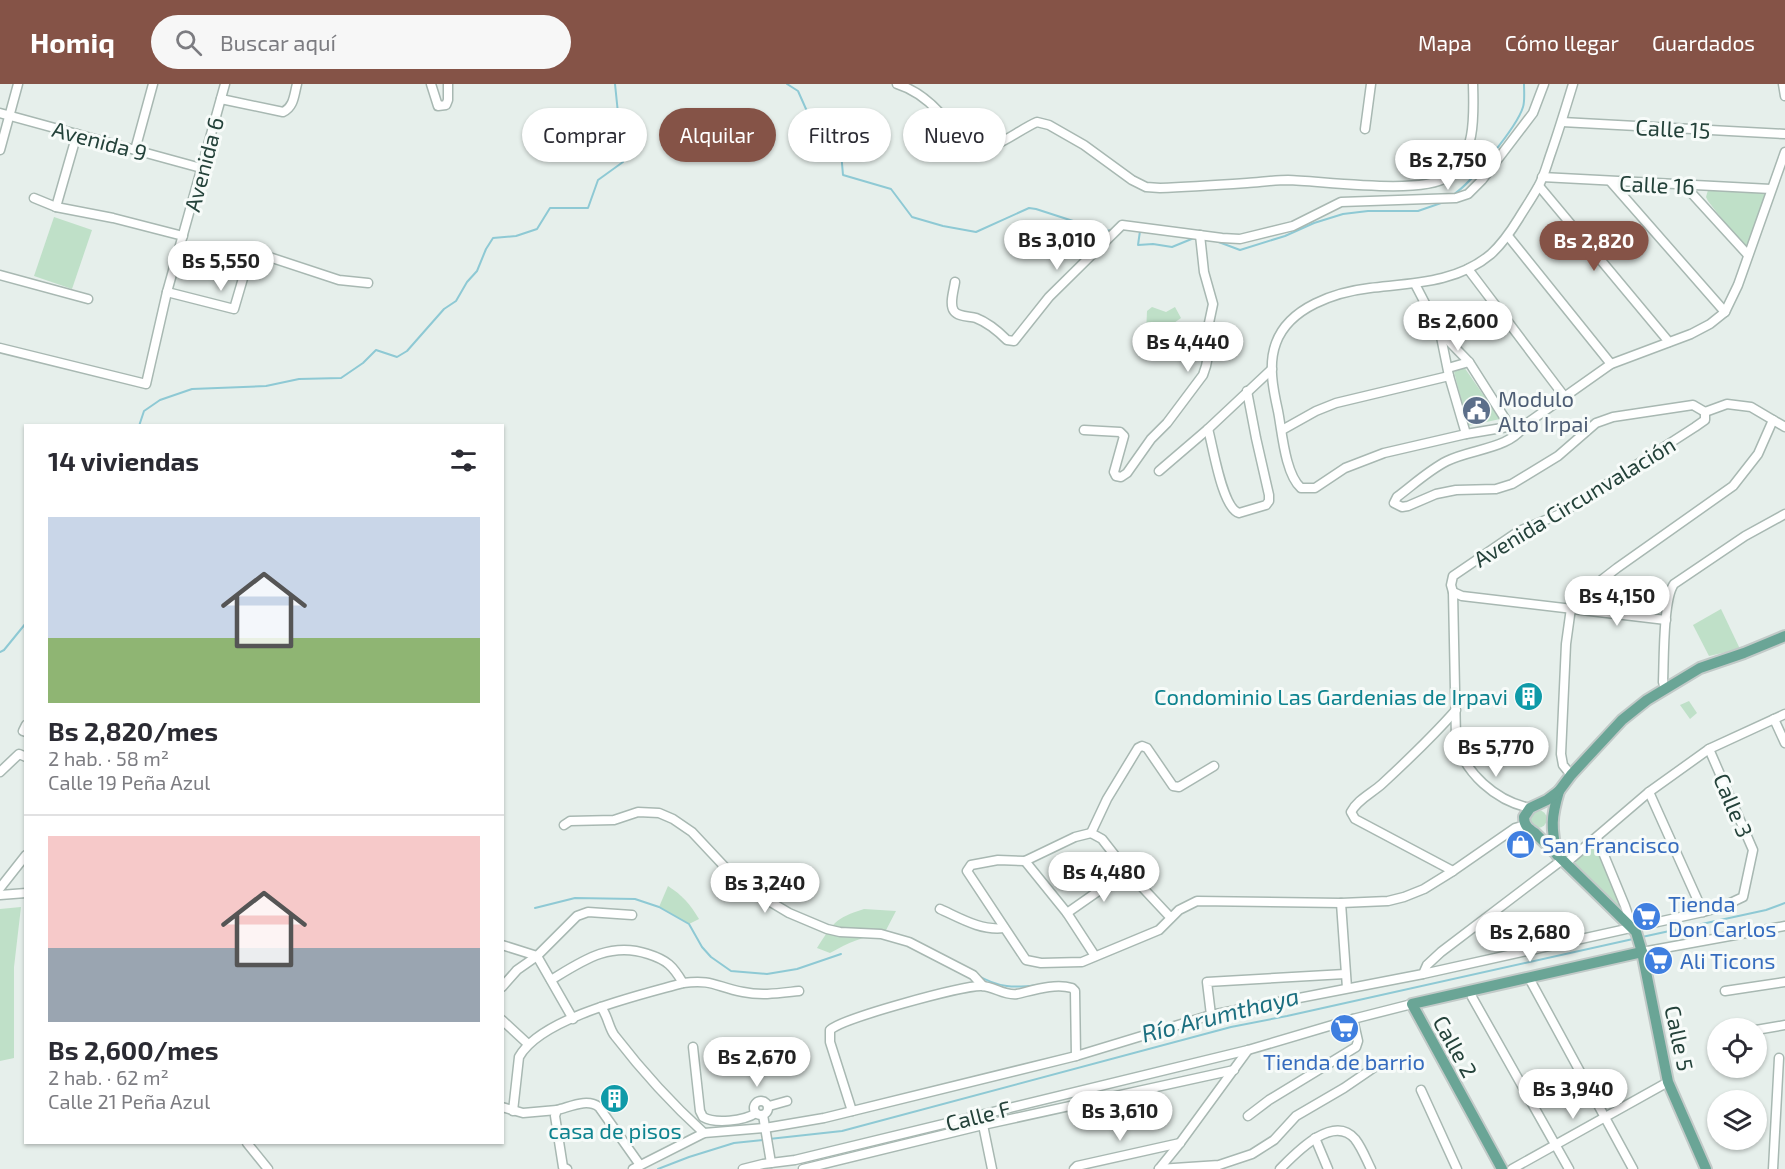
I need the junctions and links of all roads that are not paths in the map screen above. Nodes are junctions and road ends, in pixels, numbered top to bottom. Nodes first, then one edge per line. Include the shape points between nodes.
1 (18, 84) edge
2 (153, 84) edge
3 (225, 84) edge
4 (297, 84) edge
5 (431, 84) edge
6 (448, 84) edge
7 (897, 84) edge
8 (1371, 84) edge
9 (1473, 84) edge
10 (1544, 84) edge
11 (1573, 84) edge
12 (1783, 84) edge
13 (1785, 96) edge
14 (221, 99) junction
15 (0, 113) edge
16 (10, 116) junction
17 (1562, 122) junction
18 (1365, 129) dead end
19 (77, 134) junction
20 (1785, 134) edge
21 (0, 150) edge
22 (135, 150) junction
23 (1785, 152) edge
24 (201, 168) junction
25 (1540, 182) junction
26 (1611, 182) junction
27 (1685, 186) junction
28 (1771, 189) junction
29 (1358, 194) junction
30 (34, 198) dead end
31 (56, 207) junction
32 (1200, 235) junction
33 (183, 236) junction
34 (1508, 236) junction
35 (1748, 255) junction
36 (1468, 269) junction
37 (0, 275) edge
38 (955, 282) dead end
39 (368, 284) dead end
40 (1415, 284) junction
41 (167, 292) junction
42 (88, 298) dead end
43 (1725, 312) junction
44 (1440, 332) junction
45 (1668, 342) junction
46 (0, 348) edge
47 (1469, 362) junction
48 (1611, 364) junction
49 (1272, 369) junction
50 (1449, 372) junction
51 (1247, 391) junction
52 (1564, 396) junction
53 (1705, 412) junction
54 (1773, 420) junction
55 (1526, 424) junction
56 (1509, 425) junction
57 (1785, 428) edge
58 (1208, 429) junction
59 (1084, 430) dead end
60 (1281, 430) junction
61 (1466, 434) junction
62 (1159, 471) dead end
63 (1785, 514) edge
64 (1453, 592) junction
65 (1571, 608) junction
66 (1666, 620) junction
67 (1785, 636) edge
68 (1665, 688) junction
69 (1456, 710) junction
70 (1785, 714) edge
71 (1774, 719) junction
72 (1785, 743) edge
73 (1709, 749) junction
74 (24, 756) edge
75 (1214, 766) dead end
76 (0, 772) edge
77 (1571, 775) junction
78 (1559, 791) junction
79 (1649, 792) junction
80 (1533, 807) junction
81 (1552, 820) junction
82 (564, 825) dead end
83 (1525, 825) junction
84 (1091, 833) junction
85 (1536, 833) junction
86 (1597, 838) junction
87 (24, 858) edge
88 (1562, 859) junction
89 (1024, 861) junction
90 (1127, 871) junction
91 (1453, 871) junction
92 (0, 888) edge
93 (24, 893) edge
94 (0, 895) edge
95 (1341, 903) junction
96 (940, 909) dead end
97 (1702, 912) junction
98 (1066, 913) junction
99 (632, 915) dead end
100 (1171, 918) junction
101 (1785, 926) edge
102 (1004, 928) junction
103 (1634, 930) junction
104 (504, 946) edge
105 (1641, 948) junction
106 (537, 956) junction
107 (1095, 956) junction
108 (1345, 974) junction
109 (1423, 974) junction
110 (1529, 978) junction
111 (551, 980) junction
112 (1785, 982) edge
113 (683, 983) junction
114 (504, 985) edge
115 (983, 986) junction
116 (1347, 988) junction
117 (799, 991) dead end
118 (1471, 991) junction
119 (1725, 991) dead end
120 (1412, 1004) junction
121 (601, 1007) junction
122 (1211, 1015) junction
123 (573, 1018) junction
124 (1353, 1019) junction
125 (504, 1022) edge
126 (1785, 1025) edge
127 (1767, 1028) edge
128 (528, 1044) junction
129 (693, 1047) dead end
130 (1248, 1050) junction
131 (1076, 1056) junction
132 (1779, 1058) dead end
133 (1382, 1062) dead end
134 (1234, 1070) junction
135 (1668, 1082) junction
136 (1421, 1090) dead end
137 (787, 1101) dead end
138 (769, 1106) junction
139 (504, 1108) edge
140 (557, 1110) junction
141 (513, 1111) junction
142 (852, 1111) junction
143 (759, 1114) junction
144 (1248, 1116) dead end
145 (1604, 1118) junction
146 (983, 1125) junction
147 (765, 1130) junction
148 (704, 1133) junction
149 (1315, 1138) junction
150 (1180, 1143) junction
151 (248, 1144) edge
152 (1555, 1145) junction
153 (771, 1163) junction
154 (636, 1167) edge
155 (268, 1169) edge
156 (567, 1169) edge
157 (743, 1169) edge
158 (803, 1169) edge
159 (992, 1169) edge
160 (1074, 1169) edge
161 (1159, 1169) edge
162 (1280, 1169) edge
163 (1328, 1169) edge
164 (1371, 1169) edge
165 (1457, 1169) edge
166 (1502, 1169) edge
167 (1512, 1169) edge
168 (1569, 1169) edge
169 (1633, 1169) edge
170 (1706, 1169) edge
171 (1773, 1169) edge

1 - 16 street
2 - 22 street
3 - 14 street, Avenida 6
4 - 14 street via 292,103 283,112
5 - 6 street via 438,105 442,106 448,99
7 - 29 street via 927,100 966,146 978,149 993,146 1036,122 1084,145 1146,187 1286,180
8 - 18 street
9 - 29 street via 1471,143 1448,177 1437,183
10 - 29 street via 1533,113 1468,194 1424,201
11 - 17 street
12 - 13 street
14 - 24 street, Avenida 6
15 - 16 street, Avenida 9
16 - 19 street, Avenida 9
16 - 21 street
17 - 20 street, Calle 15
17 - 25 street
19 - 22 street, Avenida 9
19 - 31 street
22 - 24 street, Avenida 9
23 - 28 street
24 - 33 street, Avenida 6
25 - 26 street, Calle 16
25 - 34 street
25 - 45 street
26 - 27 street, Calle 16
26 - 43 street
27 - 28 street, Calle 16
27 - 35 street
28 - 35 street
29 - 32 street via 1293,226 1231,239
30 - 31 street
31 - 33 street
32 - 38 street via 1122,225 1049,297 1014,341 976,318 954,311
32 - 59 street via 1213,304 1203,375 1121,477 1113,472 1124,436 1120,432
33 - 41 street, Avenida 6
34 - 36 street via 1491,254
34 - 48 street
35 - 43 street
36 - 40 street
36 - 52 street
37 - 42 street
39 - 41 street via 339,280 251,251 234,309
40 - 44 street
40 - 49 street via 1368,288 1317,302 1282,333
41 - 46 street, Avenida 6 via 146,384
43 - 45 street, Avenida Circunvalación via 1710,324
44 - 47 street
44 - 50 street
45 - 48 street, Avenida Circunvalación
47 - 50 street
47 - 56 street
48 - 52 street, Avenida Circunvalación
49 - 51 street
49 - 60 street
50 - 60 street via 1336,403
50 - 61 street
51 - 58 street
51 - 58 street via 1269,495 1266,505 1235,512 1224,493
52 - 55 street, Avenida Circunvalación
53 - 54 street via 1727,404 1751,407
53 - 55 street, Avenida Circunvalación via 1693,405 1613,417 1596,423 1558,456 1512,484 1436,494 1402,507 1394,503 1447,461 1503,443 1520,434
53 - 64 street, Avenida Circunvalación via 1705,420 1560,514 1519,531 1462,568 1453,576
54 - 57 street
54 - 65 street via 1758,454 1733,486 1617,568
55 - 56 street
56 - 61 street
58 - 62 street
60 - 61 street via 1296,483 1308,489 1361,460
63 - 66 street via 1674,584
64 - 65 street
64 - 69 street, Avenida Circunvalación
65 - 66 street
65 - 77 street via 1560,754
66 - 68 street
67 - 68 main road via 1700,668
68 - 77 main road via 1622,720
69 - 80 street, Avenida Circunvalación via 1460,755 1483,785 1514,805
69 - 91 street via 1351,812 1355,819
70 - 71 street
71 - 72 street
71 - 73 street
73 - 79 street
73 - 97 street, Calle 3 via 1753,850 1743,897
74 - 76 street via 19,754
75 - 84 street via 1179,787 1173,786 1147,748 1138,748
77 - 78 main road
78 - 80 main road
78 - 81 main road
79 - 86 street
79 - 97 street
80 - 81 main road via 1548,810
80 - 83 main road via 1524,817
81 - 85 main road via 1545,831
81 - 88 main road
82 - 115 street via 570,821 614,820 638,812 659,813 692,832 752,891 789,913 826,929 880,934 909,942 973,975
83 - 85 main road
83 - 91 street
84 - 89 street
84 - 90 street via 1102,839
85 - 88 main road
86 - 88 street
86 - 103 street
87 - 92 street
88 - 103 main road
88 - 109 street via 1441,952 1426,965
89 - 98 street
89 - 102 street via 980,862 967,871
90 - 98 street
90 - 100 street
91 - 95 street via 1404,897
93 - 94 street
95 - 100 street via 1197,901
95 - 108 street
96 - 102 street via 973,924
97 - 103 street
98 - 107 street
99 - 106 street via 588,912 570,922
100 - 107 street via 1159,930
101 - 105 street
102 - 107 street via 1026,960 1082,962
103 - 105 main road, Calle 5
103 - 109 street
104 - 106 street
105 - 110 main road
105 - 135 main road, Calle 5
106 - 111 street
106 - 114 street
108 - 116 street
108 - 122 street via 1207,982
109 - 116 street
110 - 118 main road
110 - 145 street
111 - 113 street via 590,958 625,949 666,962 674,967
111 - 123 street
112 - 119 street
113 - 117 street via 705,981 757,994
113 - 121 street
115 - 131 street via 1008,994 1072,988
115 - 142 street via 910,1002 832,1027 830,1042
116 - 122 street
118 - 120 main road
118 - 152 street
120 - 124 street, Calle F
120 - 166 main road, Calle 2
121 - 123 street
121 - 148 street via 613,1034
122 - 131 street
123 - 128 street
124 - 130 street, Calle F
124 - 144 street via 1356,1047
125 - 128 street
126 - 127 street
128 - 141 street via 519,1056
129 - 143 street via 703,1117 724,1120
130 - 134 street
130 - 153 street, Calle F
131 - 142 street
132 - 171 street
133 - 161 street via 1296,1116 1274,1140 1252,1154 1219,1165
134 - 146 street
134 - 150 street
135 - 145 street
135 - 170 main road, Calle 5
136 - 165 street
137 - 138 street
138 - 143 street via 766,1113
138 - 143 street via 764,1101 756,1102 754,1109
139 - 141 street
140 - 141 street
140 - 154 street via 594,1103
140 - 156 street
142 - 147 street
143 - 147 street
145 - 152 street
145 - 169 street
146 - 158 street
146 - 159 street
147 - 148 street
147 - 153 street
148 - 154 street
149 - 162 street
149 - 163 street
149 - 164 street via 1328,1133 1349,1134
150 - 160 street
150 - 161 street
151 - 155 street
152 - 167 street
152 - 168 street
153 - 157 street, Calle F

